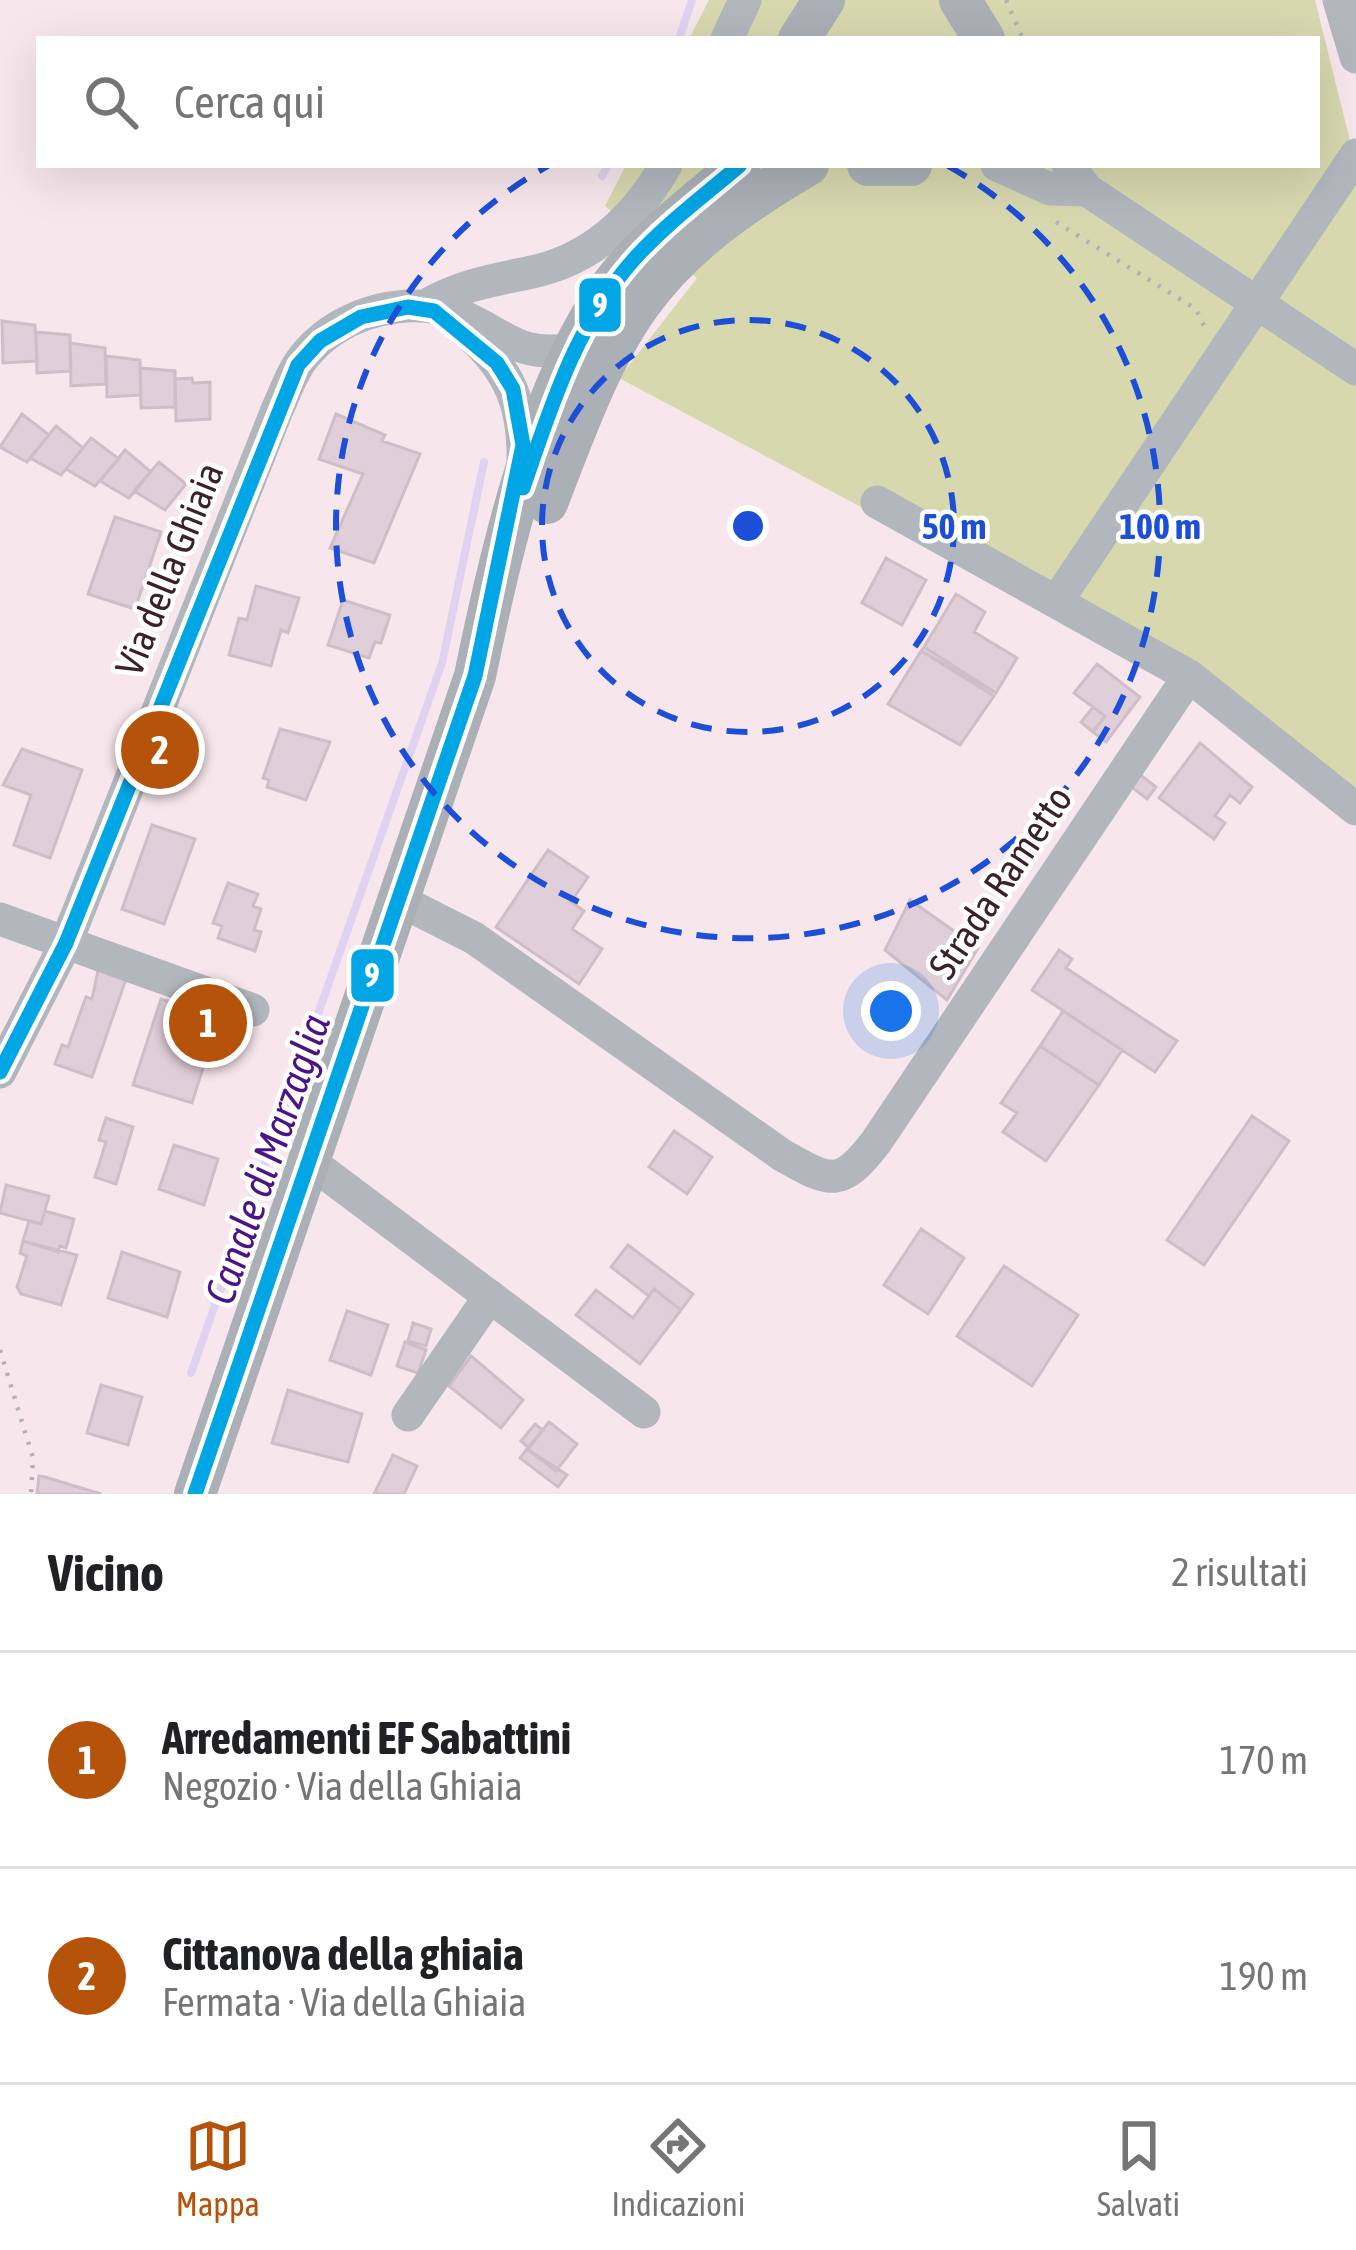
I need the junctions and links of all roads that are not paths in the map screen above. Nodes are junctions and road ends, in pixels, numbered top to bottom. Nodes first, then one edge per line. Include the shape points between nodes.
1 (745, 0) edge
2 (824, 0) edge
3 (960, 0) edge
4 (1339, 0) edge
5 (728, 36) edge
6 (801, 36) edge
7 (982, 36) edge
8 (1356, 57) edge
9 (1356, 155) edge
10 (664, 168) edge
11 (737, 168) edge
12 (803, 168) edge
13 (1004, 168) edge
14 (1077, 177) edge
15 (508, 275) junction
16 (1258, 299) junction
17 (427, 305) junction
18 (510, 344) junction
19 (575, 349) junction
20 (1356, 369) edge
21 (877, 502) dead end
22 (518, 506) junction
23 (1057, 601) junction
24 (475, 676) junction
25 (1189, 676) junction
26 (1356, 809) edge
27 (397, 899) junction
28 (0, 919) edge
29 (66, 943) junction
30 (254, 1010) dead end
31 (0, 1072) edge
32 (305, 1158) junction
33 (490, 1297) junction
34 (644, 1412) dead end
35 (408, 1415) dead end
36 (195, 1494) edge

1 - 5 street
2 - 6 main road
3 - 7 main road
4 - 8 street
9 - 16 street
10 - 15 street, Via della Ghiaia via 607,238 574,258
11 - 19 main road via 637,256
12 - 24 main road via 678,256 619,331
13 - 14 street via 1051,189
14 - 16 street
15 - 17 street, Via della Ghiaia
15 - 18 street via 500,306
16 - 20 street
16 - 23 street
17 - 18 street
17 - 22 street via 507,374 523,424
17 - 29 street, Via della Ghiaia via 348,321 298,365
18 - 19 street via 546,354
19 - 22 main road
21 - 23 street
22 - 24 main road
23 - 25 street
24 - 27 main road
25 - 26 street
25 - 27 street, Strada Rametto via 876,1142 857,1167 828,1179 782,1155 474,938
27 - 32 main road
28 - 29 street
29 - 30 street
29 - 31 street, Via della Ghiaia
32 - 33 street
32 - 36 main road
33 - 34 street
33 - 35 street

